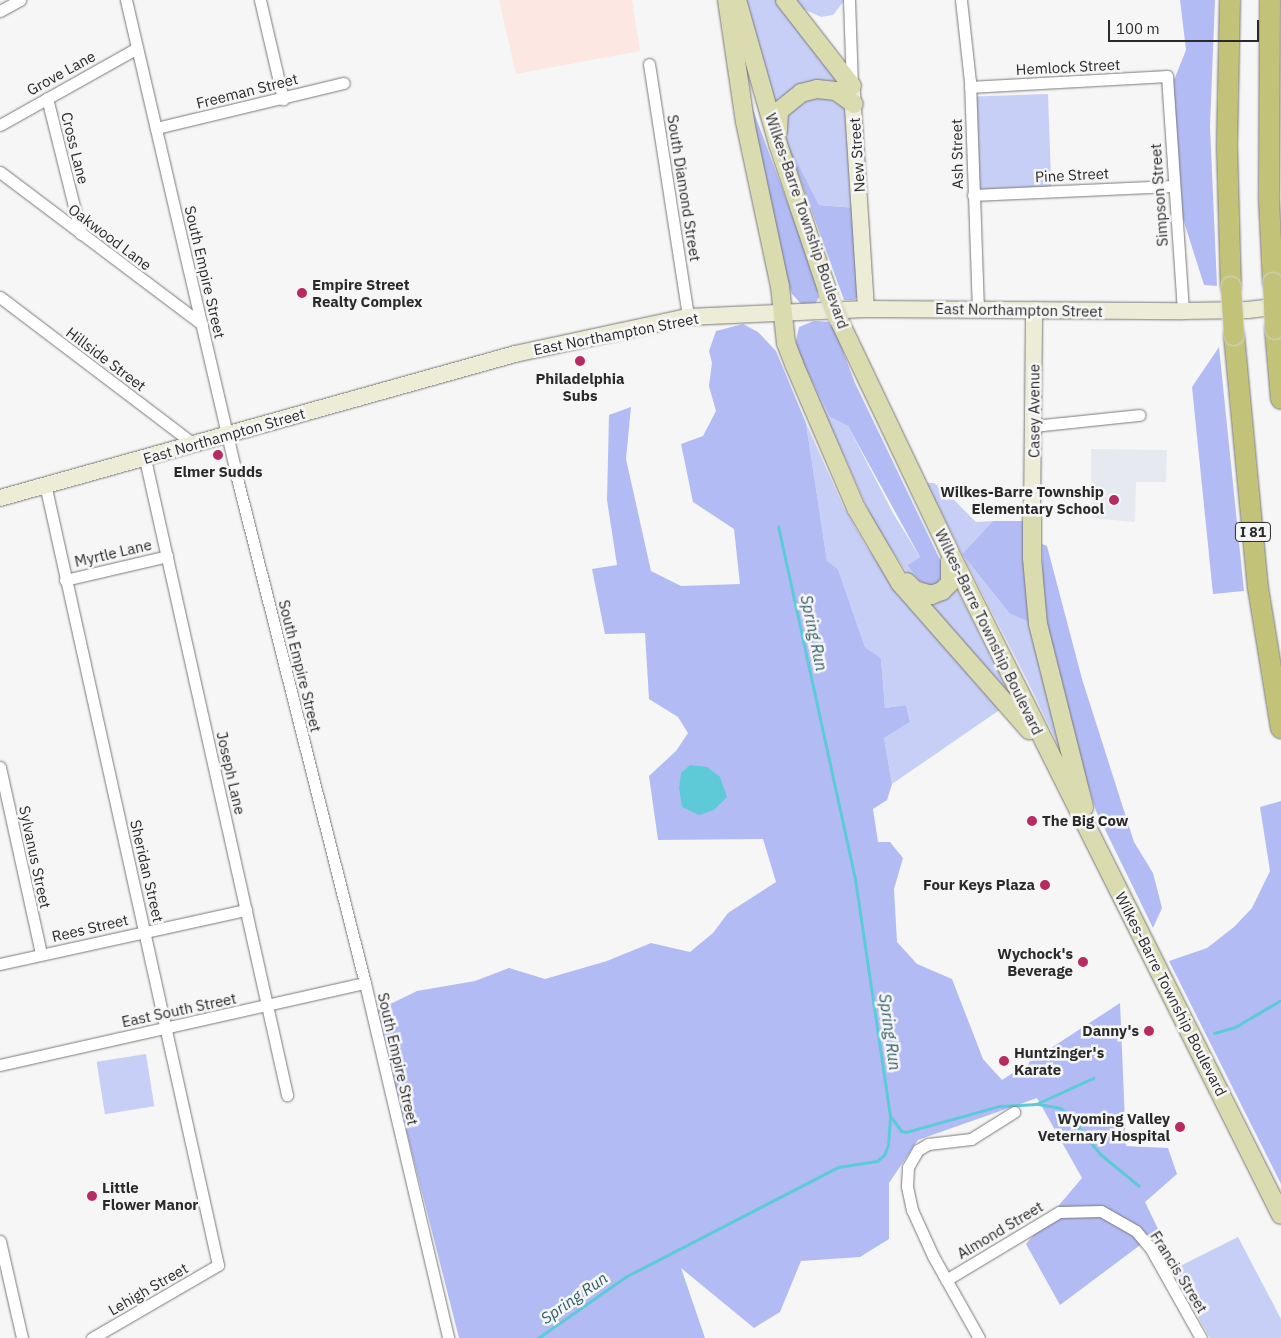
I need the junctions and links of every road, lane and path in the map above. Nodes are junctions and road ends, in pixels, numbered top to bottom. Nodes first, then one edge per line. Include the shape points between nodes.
1 (20, 0) edge
2 (126, 0) edge
3 (260, 0) edge
4 (727, 0) edge
5 (736, 0) edge
6 (785, 0) edge
7 (849, 0) edge
8 (961, 0) edge
9 (1230, 0) edge
10 (1270, 0) edge
11 (0, 11) edge
12 (137, 48) junction
13 (649, 64) dead end
14 (1168, 76) joint
15 (344, 83) dead end
16 (852, 86) junction
17 (970, 87) junction
18 (47, 98) junction
19 (283, 99) junction
20 (854, 104) junction
21 (0, 125) edge
22 (156, 128) junction
23 (778, 144) junction
24 (0, 172) edge
25 (1172, 186) junction
26 (972, 195) junction
27 (81, 234) junction
28 (0, 297) edge
29 (1281, 306) edge
30 (866, 309) junction
31 (978, 309) junction
32 (1034, 310) junction
33 (1182, 311) junction
34 (783, 315) junction
35 (688, 317) junction
36 (202, 324) junction
37 (1281, 399) edge
38 (1139, 415) dead end
39 (1034, 426) junction
40 (228, 436) junction
41 (195, 445) junction
42 (146, 459) junction
43 (45, 484) junction
44 (1, 495) edge
45 (1032, 513) joint
46 (949, 551) junction
47 (167, 556) junction
48 (894, 569) junction
49 (65, 580) junction
50 (1281, 728) edge
51 (1045, 746) junction
52 (0, 767) edge
53 (1090, 832) junction
54 (246, 910) junction
55 (145, 931) junction
56 (41, 954) junction
57 (0, 964) edge
58 (365, 983) junction
59 (268, 1006) junction
60 (166, 1028) junction
61 (0, 1064) edge
62 (287, 1095) dead end
63 (1014, 1112) dead end
64 (1101, 1211) joint
65 (1281, 1216) edge
66 (0, 1241) edge
67 (218, 1265) joint
68 (946, 1280) junction
69 (22, 1338) edge
70 (92, 1338) edge
71 (448, 1338) edge
72 (979, 1338) edge
73 (1201, 1338) edge

1 - 11 street
2 - 12 street, South Empire Street
3 - 19 street
4 - 34 main road via 745,122 780,286
5 - 23 main road, Wilkes-Barre Township Boulevard
6 - 16 main road
7 - 16 street, New Street
8 - 17 street, Ash Street
9 - 50 highway, I 81, bridge via 1227,147 1234,335 1258,588
10 - 37 highway, bridge via 1269,200
12 - 18 street, Grove Lane
12 - 22 street, South Empire Street
13 - 35 street, South Diamond Street
14 - 17 street, Hemlock Street
14 - 25 street, Simpson Street
15 - 19 street, Freeman Street
16 - 20 main road, New Street
17 - 26 street, Ash Street
18 - 21 street, Grove Lane
18 - 27 street, Cross Lane
19 - 22 street, Freeman Street
20 - 23 main road via 836,91 817,89 801,93 779,111
20 - 30 main road, New Street
22 - 36 street, South Empire Street
23 - 46 main road, Wilkes-Barre Township Boulevard, bridge via 838,318
24 - 27 street, Oakwood Lane
25 - 26 street, Pine Street
25 - 33 street, Simpson Street
26 - 31 street, Ash Street
27 - 36 street, Oakwood Lane
28 - 41 street, Hillside Street
29 - 33 main road, East Northampton Street
30 - 31 main road, East Northampton Street
30 - 34 main road, East Northampton Street
31 - 32 main road, East Northampton Street
32 - 33 main road, East Northampton Street
32 - 39 main road, Casey Avenue
34 - 35 main road, East Northampton Street
34 - 48 main road via 786,343 834,460 864,522
35 - 40 main road, East Northampton Street via 515,354
36 - 40 street, South Empire Street
38 - 39 street
39 - 45 main road, Casey Avenue
40 - 41 main road, East Northampton Street
40 - 58 street, South Empire Street
41 - 42 main road, East Northampton Street
42 - 43 main road, East Northampton Street
42 - 47 street, Joseph Lane
43 - 44 main road, East Northampton Street
43 - 49 street, Sheridan Street
45 - 53 main road via 1038,624
46 - 48 main road via 950,583 931,595 915,590
46 - 51 main road, Wilkes-Barre Township Boulevard
47 - 49 street, Myrtle Lane
47 - 54 street, Joseph Lane
48 - 51 main road via 900,583
49 - 55 street, Sheridan Street
51 - 53 main road, Wilkes-Barre Township Boulevard
52 - 56 street, Sylvanus Street
53 - 65 main road, Wilkes-Barre Township Boulevard
54 - 55 street, Rees Street
54 - 59 street, Joseph Lane
55 - 56 street, Rees Street
55 - 60 street, Sheridan Street
56 - 57 street, Rees Street
58 - 59 street, East South Street
58 - 71 street, South Empire Street
59 - 60 street, East South Street
59 - 62 street, Joseph Lane
60 - 61 street, East South Street
60 - 67 street, Sheridan Street
63 - 68 street via 971,1139 928,1144 918,1150 908,1167 906,1186 923,1236
64 - 68 street, Almond Street via 1059,1212
64 - 73 street, Francis Street via 1136,1231 1149,1247
66 - 69 street
67 - 70 street, Lehigh Street
68 - 72 street

